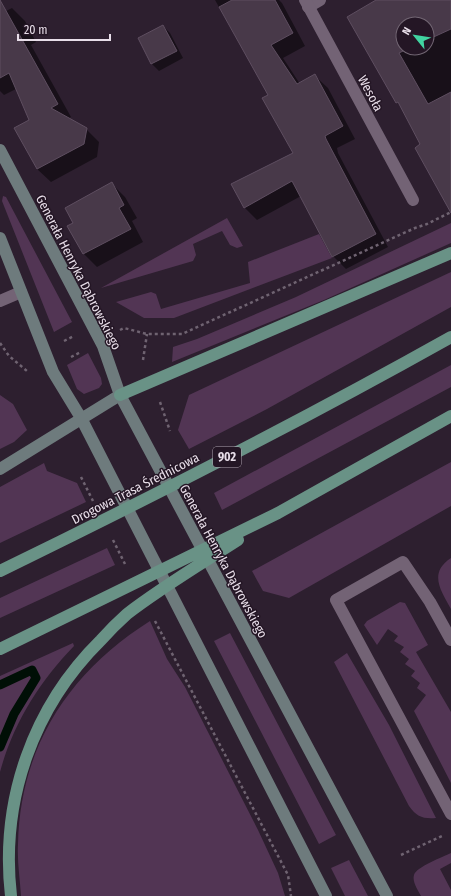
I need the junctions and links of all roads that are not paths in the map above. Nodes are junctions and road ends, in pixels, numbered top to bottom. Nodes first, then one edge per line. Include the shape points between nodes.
1 (320, 0) edge
2 (306, 3) edge
3 (0, 150) edge
4 (413, 200) dead end
5 (0, 238) edge
6 (451, 253) edge
7 (21, 292) junction
8 (0, 301) edge
9 (451, 337) edge
10 (120, 395) junction
11 (451, 416) edge
12 (81, 418) junction
13 (0, 468) edge
14 (278, 513) junction
15 (0, 571) edge
16 (451, 640) edge
17 (0, 649) edge
18 (451, 814) edge
19 (11, 896) edge
20 (326, 896) edge
21 (387, 896) edge

1 - 2 street
2 - 4 street, Wesoła
3 - 10 street, Generała Henryka Dąbrowskiego via 103,346
5 - 7 street
6 - 10 main road
7 - 8 street
7 - 12 street via 53,372
9 - 15 main road, Drogowa Trasa Średnicowa / 902 via 248,447
10 - 12 street
10 - 21 street, Generała Henryka Dąbrowskiego
11 - 14 main road
12 - 13 street
12 - 20 street
14 - 17 main road
14 - 19 main road via 126,615 87,653 58,690 36,730 19,770 7,839
16 - 18 street via 430,602 403,562 336,600

